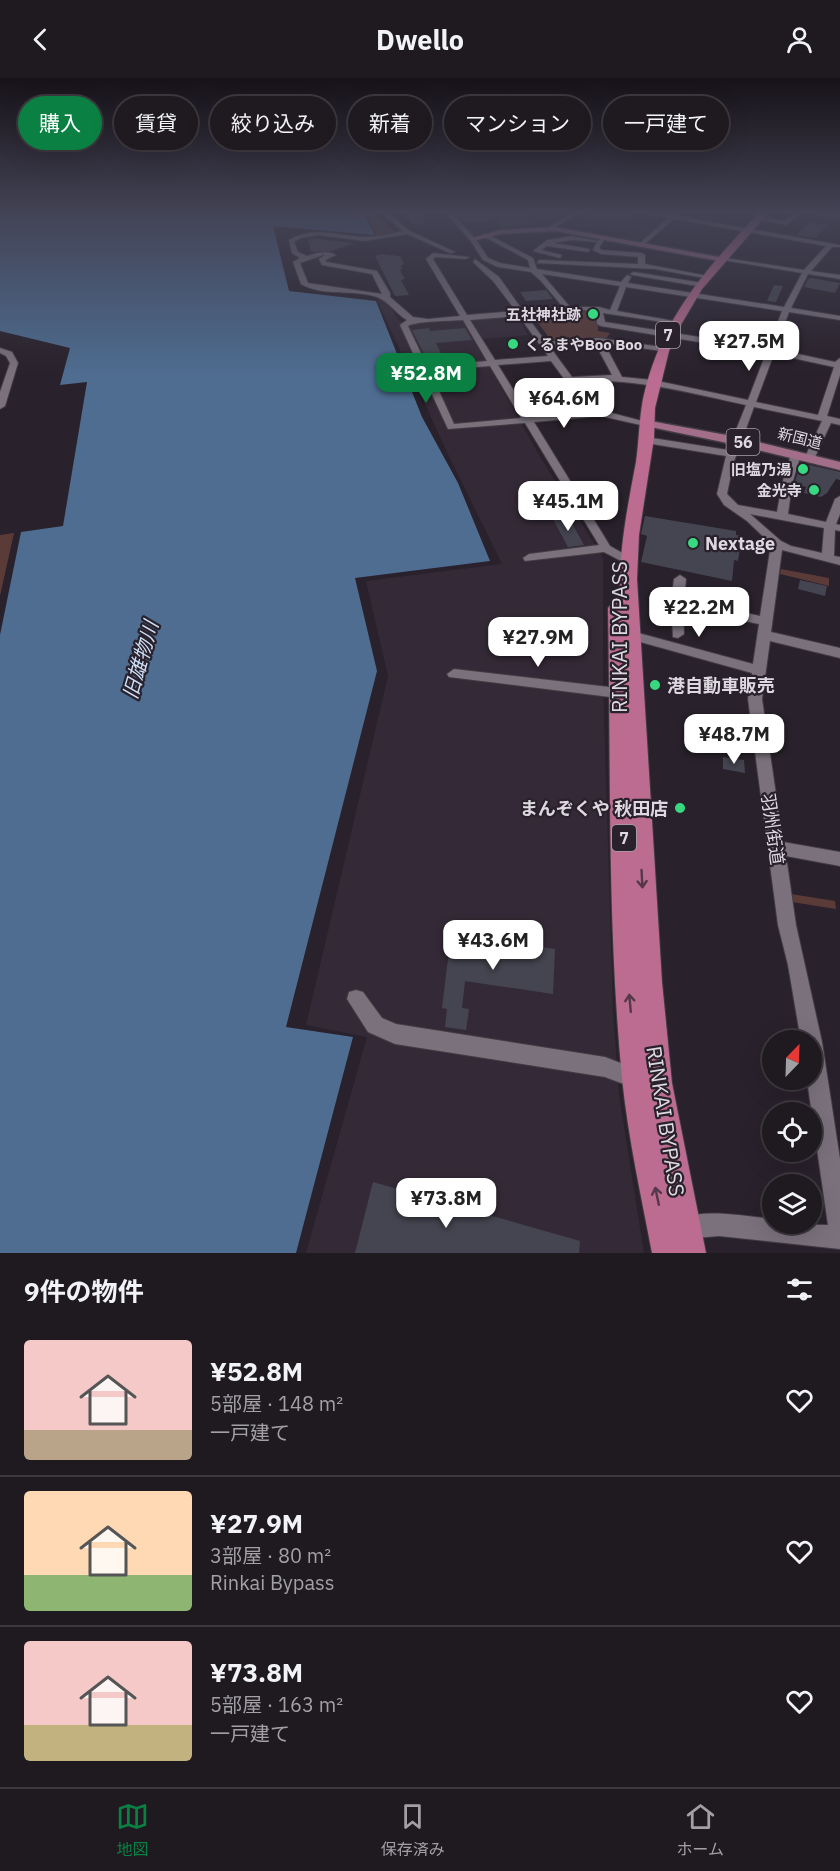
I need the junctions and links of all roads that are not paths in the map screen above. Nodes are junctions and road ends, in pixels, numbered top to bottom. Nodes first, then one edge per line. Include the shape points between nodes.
1 (298, 267) edge
2 (342, 267) edge
3 (434, 267) edge
4 (484, 267) edge
5 (518, 267) edge
6 (538, 267) edge
7 (611, 267) edge
8 (639, 267) edge
9 (644, 267) edge
10 (713, 267) edge
11 (771, 267) edge
12 (811, 267) edge
13 (531, 268) junction
14 (630, 270) junction
15 (806, 272) junction
16 (840, 277) edge
17 (496, 279) junction
18 (624, 283) junction
19 (698, 285) junction
20 (386, 298) junction
21 (568, 309) junction
22 (599, 309) junction
23 (787, 309) junction
24 (613, 311) junction
25 (520, 313) junction
26 (466, 318) junction
27 (840, 318) edge
28 (412, 320) junction
29 (675, 321) junction
30 (668, 335) junction
31 (598, 340) junction
32 (544, 345) junction
33 (662, 349) junction
34 (0, 350) edge
35 (770, 352) junction
36 (552, 357) junction
37 (840, 361) edge
38 (494, 363) junction
39 (840, 366) edge
40 (425, 369) junction
41 (618, 378) junction
42 (568, 380) junction
43 (653, 383) junction
44 (830, 393) junction
45 (840, 396) edge
46 (752, 402) junction
47 (0, 406) edge
48 (601, 413) junction
49 (825, 418) junction
50 (526, 419) junction
51 (840, 422) edge
52 (646, 432) junction
53 (737, 441) junction
54 (732, 454) junction
55 (796, 454) junction
56 (810, 457) junction
57 (840, 466) edge
58 (840, 499) edge
59 (734, 507) junction
60 (835, 527) edge
61 (782, 531) junction
62 (618, 555) junction
63 (529, 558) dead end
64 (834, 560) edge
65 (680, 579) dead end
66 (677, 603) junction
67 (767, 621) junction
68 (678, 634) dead end
69 (631, 635) junction
70 (765, 635) junction
71 (840, 653) edge
72 (760, 671) junction
73 (454, 674) dead end
74 (618, 693) junction
75 (776, 847) junction
76 (840, 859) edge
77 (356, 999) dead end
78 (809, 1030) edge
79 (647, 1081) junction
80 (818, 1090) edge
81 (683, 1228) junction
82 (840, 1232) edge
83 (840, 1238) edge
84 (669, 1253) edge
85 (689, 1253) edge

1 - 20 street via 305,284
2 - 20 street via 375,272
3 - 26 street
4 - 17 street
5 - 13 street
6 - 13 street
7 - 14 street
8 - 14 street
9 - 19 street
10 - 19 highway, 7
11 - 15 street
12 - 15 street
13 - 17 street via 521,276
13 - 18 street
13 - 21 street
14 - 18 street
14 - 19 street
15 - 16 street
15 - 23 street
17 - 25 street
18 - 19 street
18 - 24 street
19 - 23 street
19 - 29 highway, 7
20 - 28 street
21 - 22 street
21 - 25 street
22 - 24 street
22 - 30 street via 601,324
23 - 27 street
23 - 35 street
24 - 29 street
25 - 26 street
25 - 32 street
26 - 28 street
26 - 38 street
28 - 40 street via 404,325
29 - 30 highway, 7
30 - 33 highway, 7
30 - 35 street
31 - 32 street
31 - 33 street
31 - 41 street
32 - 36 street
33 - 43 highway, 7
34 - 47 street via 9,354 14,363
35 - 39 street
35 - 46 street
36 - 38 street
36 - 42 street
37 - 39 street
38 - 40 street
38 - 50 street
39 - 44 street
40 - 50 street via 451,427
41 - 42 street
41 - 43 street
42 - 48 street via 587,404
43 - 46 street
43 - 52 highway, 7
44 - 45 street
44 - 49 street
46 - 49 street
46 - 53 street
48 - 50 street
48 - 52 street
49 - 51 street
49 - 56 street
50 - 62 street
52 - 53 main road, 新国道 / 56
52 - 54 street
52 - 62 highway, RINKAI BYPASS / 7
53 - 54 street
53 - 55 main road, 新国道 / 56
54 - 59 street via 722,494
55 - 56 main road, 新国道 / 56
55 - 61 street, 羽州街道 via 787,484
56 - 57 main road, 新国道 / 56
58 - 60 street
59 - 61 street
59 - 61 street
60 - 61 street
60 - 64 street
61 - 64 street
61 - 67 street, 羽州街道
62 - 63 street
62 - 69 highway, RINKAI BYPASS / 7
62 - 74 highway, RINKAI BYPASS / 7
65 - 66 street
66 - 67 street
66 - 68 street
67 - 70 street, 羽州街道
69 - 72 street
69 -> 79 highway, RINKAI BYPASS / 7 via 648,982
70 - 71 street
70 - 72 street, 羽州街道
72 - 75 street, 羽州街道 via 756,699
73 - 74 street
79 -> 74 highway, RINKAI BYPASS / 7 via 628,974
75 - 76 street
75 - 78 street, 羽州街道
77 - 79 street via 375,1025 395,1034 605,1067
79 - 81 highway, RINKAI BYPASS / 7
84 -> 79 highway, RINKAI BYPASS / 7 via 649,1158
80 - 82 street, 羽州街道
81 - 83 street via 719,1225
81 - 85 highway, RINKAI BYPASS / 7

